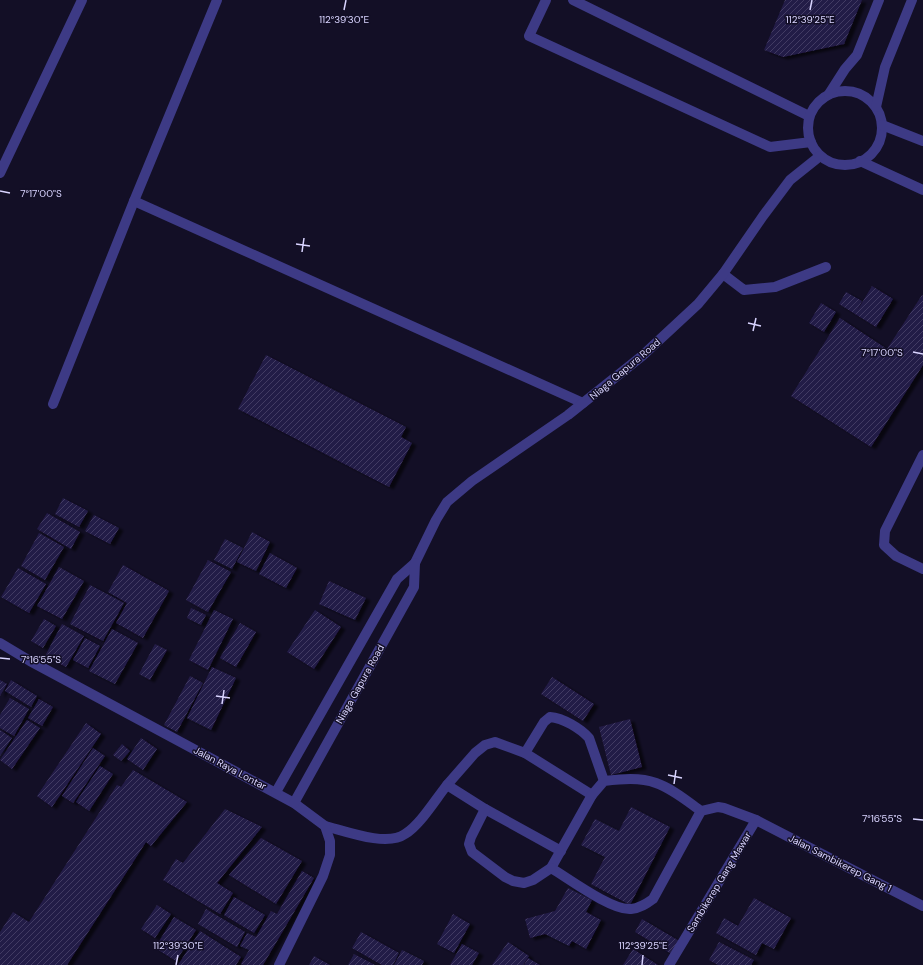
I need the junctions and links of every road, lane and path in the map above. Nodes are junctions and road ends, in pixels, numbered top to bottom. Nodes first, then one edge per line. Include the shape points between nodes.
1 (82, 0) edge
2 (218, 0) edge
3 (546, 0) edge
4 (573, 0) edge
5 (879, 0) edge
6 (912, 0) edge
7 (829, 94) junction
8 (876, 107) junction
9 (809, 116) junction
10 (882, 125) junction
11 (923, 141) edge
12 (811, 142) junction
13 (820, 156) junction
14 (860, 162) junction
15 (0, 173) edge
16 (923, 190) edge
17 (134, 201) junction
18 (826, 267) dead end
19 (723, 274) junction
20 (583, 403) junction
21 (53, 404) dead end
22 (923, 455) edge
23 (415, 563) junction
24 (923, 569) edge
25 (0, 643) edge
26 (524, 753) junction
27 (604, 782) junction
28 (447, 785) junction
29 (276, 792) junction
30 (592, 795) junction
31 (294, 803) junction
32 (484, 809) junction
33 (701, 811) junction
34 (756, 820) junction
35 (325, 826) junction
36 (561, 852) junction
37 (551, 868) junction
38 (923, 906) edge
39 (279, 965) edge
40 (669, 965) edge

1 - 15 street
2 - 17 street
3 - 12 street via 529,36 770,147
4 - 9 street
5 - 7 street via 857,55
6 - 8 street via 885,67
7 - 8 street via 841,91 855,92 867,98
7 - 9 street via 816,105
8 - 10 street
9 - 12 street
10 - 11 street
10 - 14 street via 877,147 870,156
12 - 13 street
13 - 14 street via 839,164
13 - 19 street, Niaga Gapura Road via 790,180
14 - 16 street
17 - 20 street
17 - 21 street
18 - 19 street via 775,287 744,290
19 - 20 street, Niaga Gapura Road via 698,304 642,356
20 - 23 street, Niaga Gapura Road via 447,502
22 - 24 street via 885,531 884,545 896,556
23 - 29 street, Niaga Gapura Road via 397,579
23 - 31 street, Niaga Gapura Road via 414,586
25 - 29 street, Jalan Raya Lontar
26 - 27 street via 544,722 550,717 558,718 585,733 589,738
26 - 28 street via 495,742 485,745
26 - 30 street
27 - 30 street
27 - 33 street via 620,779 656,782
28 - 32 street
28 - 35 street via 414,826 399,838 377,839
29 - 31 street, Jalan Raya Lontar
30 - 36 street
31 - 35 street, Jalan Raya Lontar
32 - 36 street
32 - 37 street via 471,836 469,844 472,852 513,881 524,883 533,880
33 - 34 street, Jalan Sambikerep Gang 1 via 718,807
33 - 37 street via 653,899 642,906 629,909 612,905
34 - 38 street, Jalan Sambikerep Gang 1
34 - 40 street, Sambikerep Gang Mawar
35 - 39 street via 330,841 330,855 323,876
36 - 37 street

